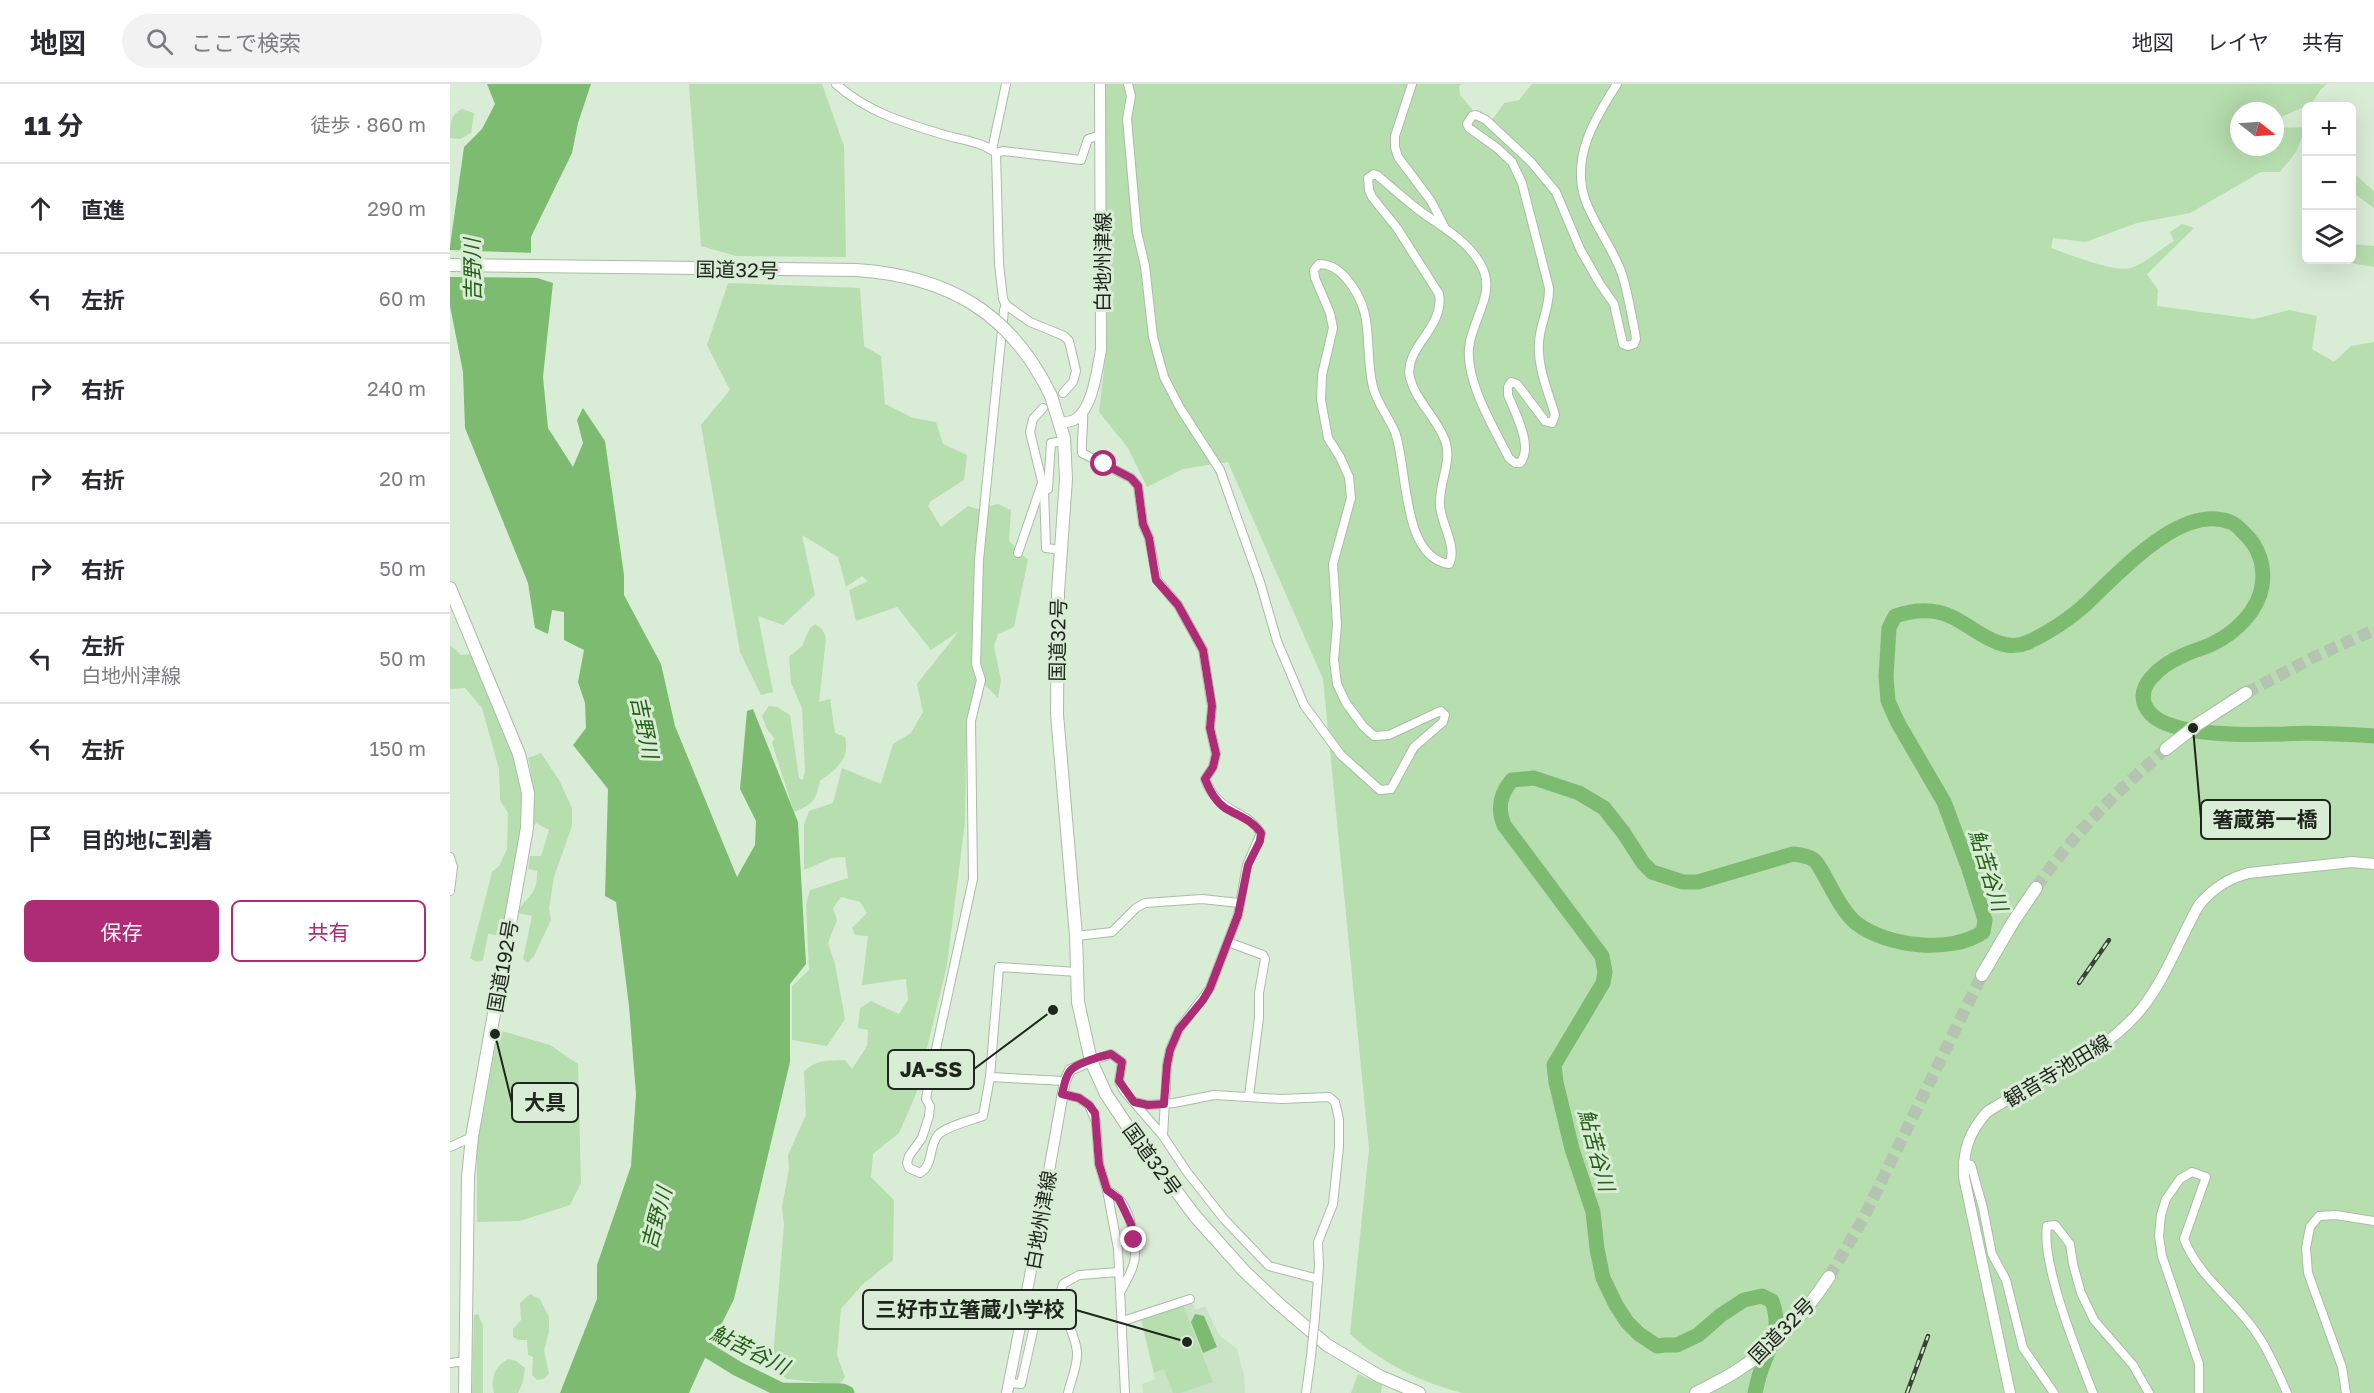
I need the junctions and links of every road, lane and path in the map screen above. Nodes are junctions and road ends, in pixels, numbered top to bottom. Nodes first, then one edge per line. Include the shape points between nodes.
1 (836, 84) edge
2 (1006, 84) edge
3 (1100, 84) edge
4 (1128, 84) edge
5 (1412, 84) edge
6 (1617, 84) edge
7 (1101, 135) junction
8 (994, 152) junction
9 (1446, 229) junction
10 (450, 265) edge
11 (1006, 305) junction
12 (1057, 395) junction
13 (1043, 408) dead end
14 (1083, 412) junction
15 (1060, 423) junction
16 (1064, 441) junction
17 (1043, 486) junction
18 (1062, 550) junction
19 (1018, 553) dead end
20 (450, 588) edge
21 (2246, 693) tunnel mouth
22 (2169, 746) tunnel mouth
23 (450, 857) edge
24 (2374, 864) edge
25 (2036, 888) tunnel mouth
26 (450, 891) edge
27 (1239, 903) junction
28 (1076, 936) junction
29 (1228, 942) junction
30 (1984, 971) tunnel mouth
31 (1077, 972) junction
32 (1090, 1061) junction
33 (990, 1077) junction
34 (1065, 1081) junction
35 (1062, 1094) junction
36 (1249, 1096) junction
37 (1134, 1102) junction
38 (1164, 1104) junction
39 (1163, 1136) junction
40 (472, 1137) junction
41 (450, 1148) edge
42 (1963, 1162) junction
43 (1107, 1190) junction
44 (2374, 1221) edge
45 (1119, 1272) junction
46 (1829, 1277) tunnel mouth
47 (1318, 1279) junction
48 (1120, 1292) junction
49 (1190, 1299) dead end
50 (1068, 1320) junction
51 (1123, 1321) junction
52 (466, 1361) junction
53 (450, 1363) edge
54 (1008, 1388) edge
55 (465, 1393) edge
56 (1068, 1393) edge
57 (1125, 1393) edge
58 (1306, 1393) edge
59 (1419, 1393) edge
60 (1696, 1393) edge
61 (2010, 1393) edge
62 (2054, 1393) edge
63 (2093, 1393) edge
64 (2149, 1393) edge
65 (2199, 1393) edge
66 (2287, 1393) edge
67 (2346, 1393) edge

1 - 8 street via 853,99 881,114
2 - 8 street
3 - 7 main road, 白地州津線
4 - 9 street via 1131,96 1127,119 1137,232 1153,337 1164,377 1220,470 1277,641 1304,705 1341,755 1386,791 1391,789 1414,747 1443,722 1445,715 1441,711 1398,732 1374,736 1346,703 1337,684 1333,564 1351,498 1349,477 1328,438 1321,400 1322,375 1333,328 1314,270 1319,264 1326,264 1344,275 1364,306 1372,384 1394,430 1413,523 1426,552 1449,564 1452,552 1440,503 1447,465 1446,445 1413,389 1408,368 1436,320 1441,306 1439,294 1372,197 1368,178 1378,176
5 - 9 street via 1395,147
6 - 9 street via 1587,136 1582,178 1585,198 1622,274 1635,332 1634,344 1628,346 1623,344 1614,304 1580,249 1556,192 1486,120 1476,115 1467,124 1512,162 1522,183 1549,288 1539,342 1540,371 1555,415 1552,423 1545,421 1517,384 1511,382 1508,395 1526,446 1520,463 1509,458 1469,364 1469,346 1487,285 1484,270 1461,239
7 - 8 street via 1088,140 1082,160
7 - 14 main road, 白地州津線 via 1101,350
8 - 11 street via 999,264
10 - 12 highway, 国道32号, bridge via 856,270 903,275 956,293 988,314 1022,348
11 - 12 street via 1069,341 1076,371 1073,382
11 - 33 street via 980,560 976,664 981,680 971,721 973,879 931,1072 926,1099 929,1116 922,1138 909,1156 909,1168 920,1173 924,1170 940,1132 983,1116
12 - 15 highway, 国道32号
13 - 17 street via 1033,419 1030,432
14 - 15 main road
14 - 27 street via 1082,453 1131,478 1138,486 1156,580 1178,605 1203,650 1216,754 1205,779 1223,807 1261,833
15 - 16 highway, 国道32号
16 - 17 street via 1051,443 1048,489
16 - 18 highway, 国道32号
17 - 18 street via 1046,548
17 - 19 street
18 - 28 highway, 国道32号 via 1057,714
20 - 40 highway, 国道192号 via 519,754 528,793 527,828
21 - 22 highway
23 - 26 street
24 - 42 main road, 観音寺池田線 via 2352,862 2235,876 2209,893 2199,904 2142,1008 2100,1047 1987,1112 1969,1135
25 - 30 highway
27 - 28 street via 1202,899 1145,903 1112,932
27 - 29 street
28 - 31 highway, 国道32号
29 - 36 street via 1265,959
29 - 38 street via 1210,988 1179,1029 1170,1050
31 - 32 highway, 国道32号 via 1083,1034
31 - 33 street via 999,967
32 - 34 main road via 1070,1070
32 - 37 street via 1111,1054 1118,1057 1122,1062 1119,1081
32 - 59 highway, 国道32号 via 1128,1127 1195,1216 1244,1271 1327,1345 1379,1376
33 - 34 street
34 - 35 main road, 白地州津線
35 - 43 street via 1079,1098 1095,1113 1099,1164
35 - 54 main road, 白地州津線
36 - 38 street via 1215,1095
36 - 47 street via 1329,1097 1335,1102 1339,1147 1333,1204 1318,1242
37 - 38 street
37 - 39 street
38 - 39 street
39 - 47 street via 1224,1219 1269,1266
40 - 41 street
40 - 52 highway, 国道192号
42 - 61 main road, 観音寺池田線
42 - 62 street via 1971,1165 1992,1254 2006,1280 2023,1348
43 - 45 street
43 - 48 street via 1119,1199 1131,1224 1136,1252
44 - 67 street via 2319,1216 2310,1227 2306,1248 2308,1273 2343,1367
45 - 48 street
45 - 50 street via 1079,1275 1063,1284 1060,1298
46 - 60 highway, 国道32号 via 1786,1331 1740,1369
47 - 58 street, bridge
48 - 51 street
49 - 51 street
50 - 54 street via 1036,1318 1021,1384
50 - 56 street via 1077,1359
51 - 57 street
52 - 53 street
52 - 55 highway, 国道192号
63 - 64 street via 2049,1260 2047,1226 2055,1225 2070,1244 2081,1293 2094,1320 2133,1365
65 - 66 street via 2199,1364 2162,1256 2159,1236 2166,1199 2180,1179 2192,1172 2206,1177 2184,1239 2189,1252 2210,1282 2255,1331

